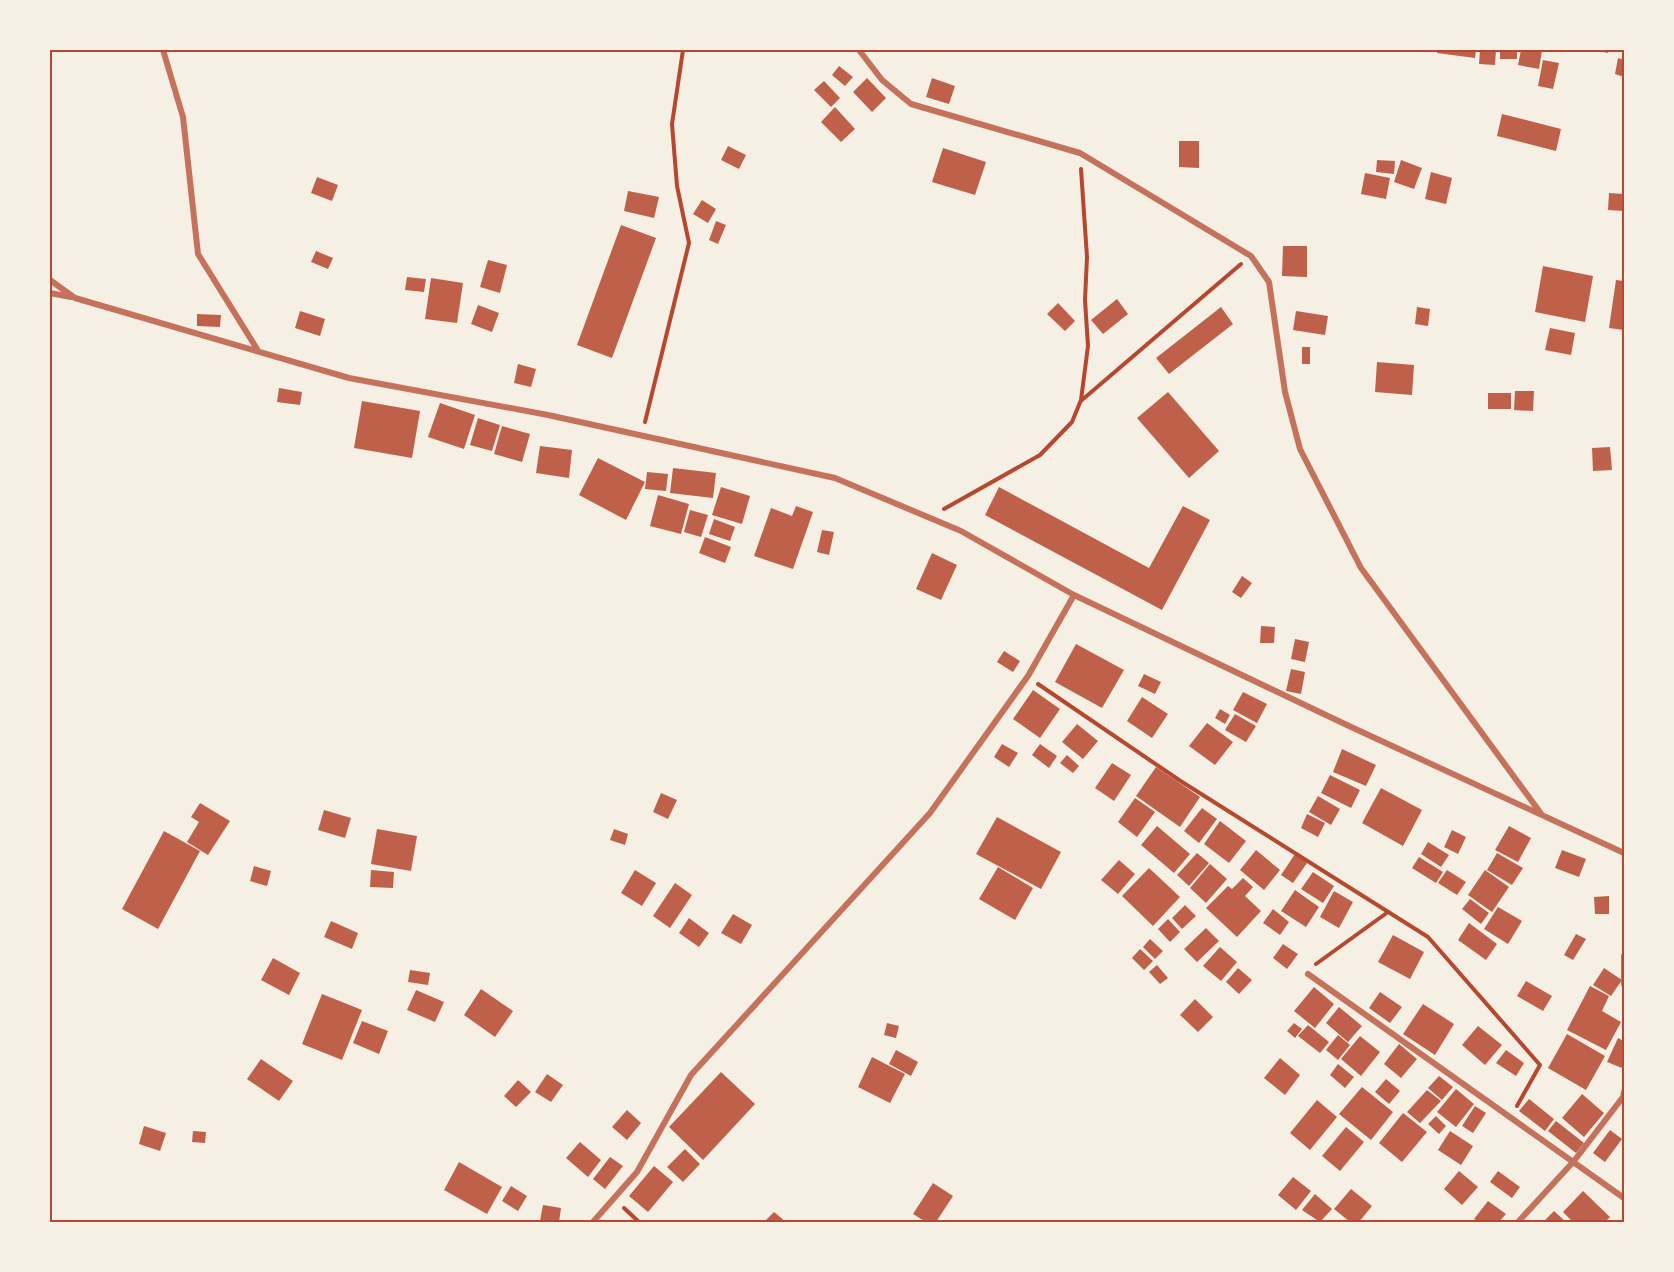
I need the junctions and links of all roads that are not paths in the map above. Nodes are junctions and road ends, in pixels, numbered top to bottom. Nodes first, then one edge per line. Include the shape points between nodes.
1 (164, 50) edge
2 (859, 50) edge
3 (50, 280) edge
4 (50, 293) edge
5 (75, 298) junction
6 (257, 350) junction
7 (1074, 595) junction
8 (1542, 815) junction
9 (1624, 853) edge
10 (1624, 956) edge
11 (1308, 974) road end
12 (1624, 984) edge
13 (1624, 1092) edge
14 (1574, 1161) junction
15 (1624, 1198) edge
16 (593, 1222) edge
17 (1518, 1222) edge

1 - 6 street via 183,117 198,254
2 - 8 street via 882,80 911,104 1080,153 1251,256 1269,282 1285,392 1300,449 1361,568
3 - 5 street
4 - 5 street
5 - 6 street
6 - 7 street via 349,378 835,478 961,531
7 - 8 street
7 - 16 street via 1028,676 930,813 691,1075 637,1172
8 - 9 street
10 - 12 street
11 - 14 street
13 - 14 street
14 - 15 street
14 - 17 street

